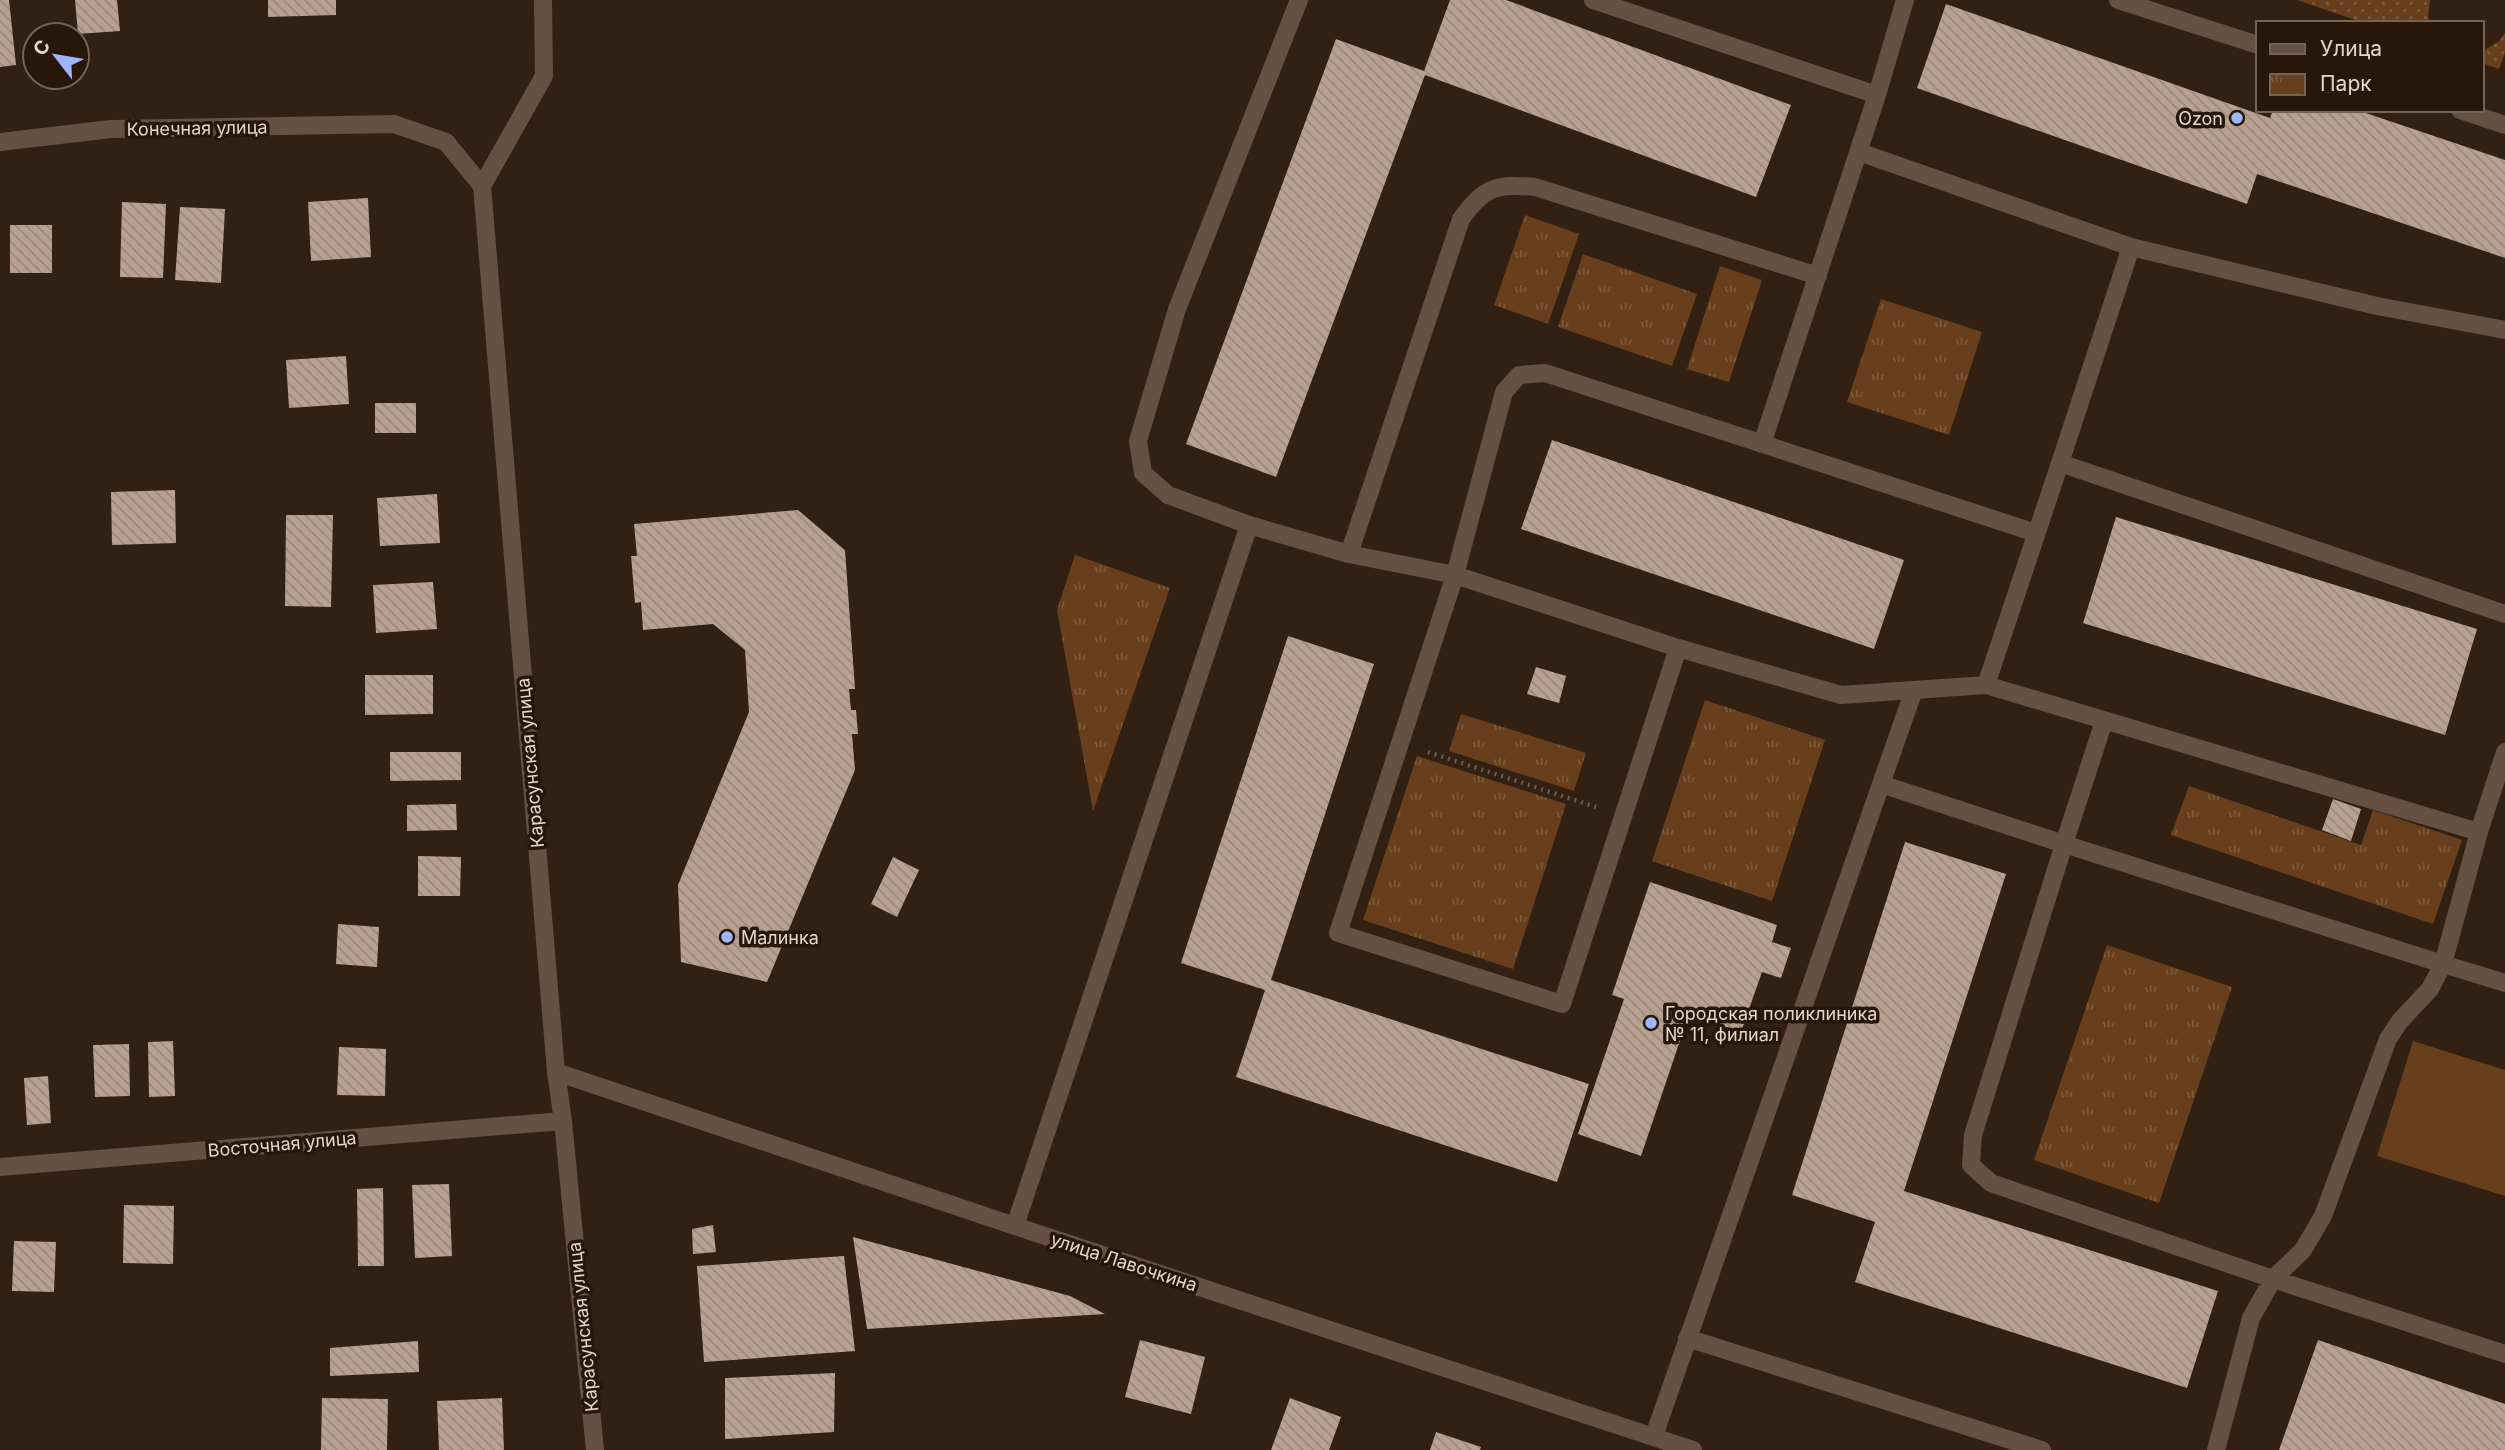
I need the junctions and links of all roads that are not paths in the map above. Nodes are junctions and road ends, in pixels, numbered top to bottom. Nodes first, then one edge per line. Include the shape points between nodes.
1 (543, 0) edge
2 (1299, 0) edge
3 (1593, 0) edge
4 (1905, 0) edge
5 (2118, 0) edge
6 (2256, 44) edge
7 (1877, 95) junction
8 (2466, 112) edge
9 (2505, 125) edge
10 (0, 142) edge
11 (1859, 152) junction
12 (482, 186) junction
13 (2131, 247) junction
14 (1818, 276) junction
15 (2505, 330) edge
16 (1762, 444) junction
17 (2060, 463) junction
18 (1249, 525) junction
19 (2036, 533) junction
20 (1349, 554) junction
21 (1455, 575) junction
22 (2505, 614) edge
23 (1678, 648) junction
24 (1986, 685) junction
25 (1914, 690) junction
26 (2104, 722) junction
27 (2505, 752) edge
28 (1881, 784) junction
29 (2479, 832) junction
30 (2064, 844) junction
31 (2443, 964) junction
32 (2505, 982) edge
33 (556, 1072) junction
34 (563, 1121) junction
35 (0, 1167) edge
36 (1016, 1227) junction
37 (2273, 1279) junction
38 (1687, 1338) junction
39 (2505, 1354) edge
40 (1654, 1436) junction
41 (595, 1450) edge
42 (1693, 1450) edge
43 (2042, 1450) edge
44 (2216, 1450) edge

1 - 12 street via 544,76
2 - 18 street via 1177,309 1138,441 1143,473 1168,495
3 - 7 street
4 - 7 street
5 - 6 street
7 - 11 street
8 - 9 street
10 - 12 street, Конечная улица via 111,129 394,124 446,142
11 - 13 street
11 - 14 street
12 - 33 street, Карасунская улица
13 - 15 street via 2376,306
13 - 17 street
14 - 16 street
14 - 20 street via 1535,187 1491,189 1475,200 1461,219
16 - 19 street
16 - 21 street via 1545,373 1519,374 1504,392
17 - 19 street
17 - 22 street
18 - 20 street
18 - 36 street
19 - 24 street
20 - 21 street
21 - 23 street
21 - 23 street via 1338,933 1562,1004
23 - 25 street via 1840,695
24 - 25 street
24 - 26 street
25 - 28 street
26 - 29 street
26 - 30 street
27 - 29 street
28 - 30 street
28 - 38 street
29 - 31 street
30 - 31 street
30 - 37 street via 1973,1135 1971,1165 1991,1183
31 - 32 street
31 - 37 street via 2430,989 2388,1039 2323,1216 2303,1250
33 - 34 street, Карасунская улица
33 - 36 street, улица Лавочкина
34 - 35 street, Восточная улица
34 - 41 street, Карасунская улица
36 - 40 street, улица Лавочкина
37 - 39 street
37 - 44 street via 2251,1318
38 - 40 street
38 - 43 street
40 - 42 street, улица Лавочкина

